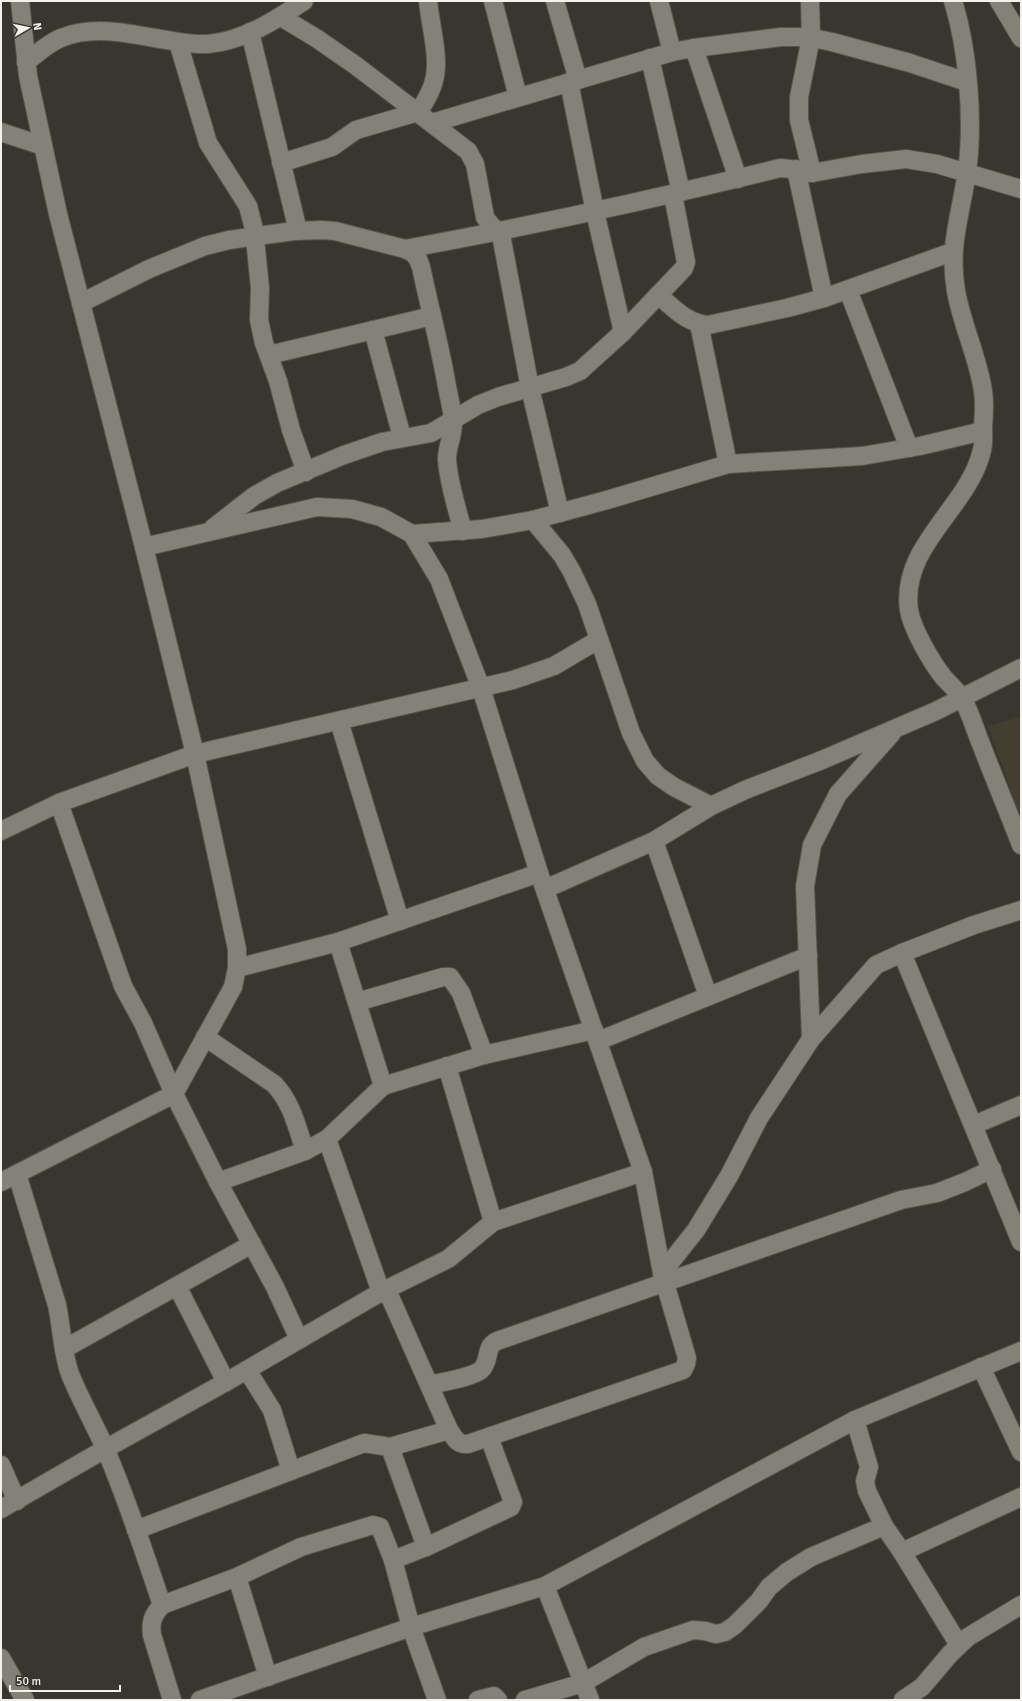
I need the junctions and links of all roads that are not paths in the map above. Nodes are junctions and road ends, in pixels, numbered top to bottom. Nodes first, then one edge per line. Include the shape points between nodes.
1 (20, 1) edge
2 (304, 1) edge
3 (428, 1) edge
4 (493, 1) edge
5 (554, 1) edge
6 (659, 1) edge
7 (810, 1) edge
8 (953, 1) edge
9 (999, 1) edge
10 (280, 17) junction
11 (250, 32) junction
12 (811, 38) junction
13 (1021, 38) edge
14 (178, 42) junction
15 (694, 48) junction
16 (672, 52) junction
17 (650, 58) junction
18 (26, 62) junction
19 (573, 81) junction
20 (967, 82) junction
21 (518, 97) junction
22 (425, 118) junction
23 (1, 132) edge
24 (43, 146) junction
25 (281, 162) junction
26 (804, 171) junction
27 (967, 173) junction
28 (738, 178) junction
29 (1021, 190) edge
30 (677, 194) junction
31 (595, 212) junction
32 (298, 231) junction
33 (498, 232) junction
34 (255, 236) junction
35 (405, 249) junction
36 (952, 252) junction
37 (848, 290) junction
38 (658, 295) junction
39 (824, 298) junction
40 (81, 303) junction
41 (432, 316) junction
42 (699, 324) junction
43 (373, 330) junction
44 (623, 332) junction
45 (269, 355) junction
46 (530, 388) junction
47 (453, 419) junction
48 (983, 431) junction
49 (402, 437) junction
50 (909, 448) junction
51 (728, 464) junction
52 (306, 472) junction
53 (560, 513) junction
54 (533, 520) junction
55 (463, 531) junction
56 (208, 532) junction
57 (412, 534) junction
58 (144, 547) junction
59 (598, 640) junction
60 (1021, 668) edge
61 (481, 688) junction
62 (962, 698) junction
63 (339, 721) junction
64 (896, 728) junction
65 (195, 754) junction
66 (59, 803) junction
67 (710, 806) junction
68 (1, 831) edge
69 (654, 841) junction
70 (1021, 845) edge
71 (542, 881) junction
72 (1021, 910) edge
73 (400, 921) junction
74 (338, 942) junction
75 (902, 953) junction
76 (808, 956) junction
77 (237, 968) junction
78 (708, 996) junction
79 (357, 1002) junction
80 (596, 1035) junction
81 (205, 1037) junction
82 (811, 1039) junction
83 (484, 1056) junction
84 (447, 1066) junction
85 (383, 1086) junction
86 (174, 1094) junction
87 (1021, 1105) edge
88 (974, 1125) junction
89 (327, 1139) junction
90 (305, 1151) junction
91 (992, 1169) junction
92 (643, 1172) junction
93 (17, 1174) junction
94 (1, 1182) edge
95 (218, 1182) junction
96 (1014, 1206) edge
97 (493, 1222) junction
98 (1021, 1242) edge
99 (252, 1244) junction
100 (664, 1278) junction
101 (177, 1286) junction
102 (381, 1292) junction
103 (299, 1339) junction
104 (64, 1349) junction
105 (1021, 1350) edge
106 (981, 1367) junction
107 (247, 1370) junction
108 (226, 1382) junction
109 (430, 1385) junction
110 (855, 1420) junction
111 (449, 1430) junction
112 (489, 1437) junction
113 (390, 1447) junction
114 (105, 1448) junction
115 (1021, 1452) edge
116 (1, 1466) edge
117 (291, 1471) junction
118 (1021, 1497) edge
119 (17, 1501) junction
120 (1, 1509) edge
121 (884, 1526) junction
122 (136, 1530) junction
123 (426, 1547) junction
124 (902, 1552) junction
125 (393, 1560) junction
126 (237, 1577) junction
127 (545, 1586) junction
128 (162, 1605) junction
129 (1021, 1605) edge
130 (411, 1627) junction
131 (959, 1645) junction
132 (1, 1658) edge
133 (268, 1677) junction
134 (583, 1683) junction
135 (223, 1696) edge
136 (25, 1700) edge
137 (172, 1700) edge
138 (200, 1700) edge
139 (437, 1700) edge
140 (478, 1700) edge
141 (498, 1700) edge
142 (525, 1700) edge
143 (590, 1700) edge
144 (903, 1700) edge

1 - 18 street
2 - 10 street
3 - 22 street via 436,60
4 - 21 street
5 - 19 street
6 - 16 street
7 - 12 street
8 - 20 street via 961,34
9 - 13 street
10 - 11 street
10 - 22 street via 316,38
11 - 14 street via 223,42
11 - 25 street
12 - 15 street via 781,37
12 - 20 street via 910,63
12 - 26 street via 799,97
14 - 18 street via 96,30 61,38
14 - 34 street via 208,143 248,206
15 - 16 street
15 - 28 street
16 - 17 street
17 - 19 street
17 - 30 street
18 - 24 street
19 - 21 street
19 - 31 street
20 - 27 street via 970,129
21 - 22 street
22 - 25 street via 356,130 332,147
22 - 33 street via 468,151 475,164 485,217
23 - 24 street
24 - 40 street
25 - 32 street
26 - 27 street via 906,159
26 - 28 street via 780,168
26 - 39 street
27 - 29 street
27 - 36 street
28 - 30 street
30 - 31 street
30 - 38 street via 686,262 684,268
31 - 33 street
31 - 44 street
32 - 34 street
32 - 35 street via 335,232
33 - 35 street
33 - 46 street via 502,240
34 - 40 street via 204,246 178,256
34 - 45 street via 260,288 259,320
35 - 41 street via 418,259
36 - 37 street
36 - 48 street via 956,291 983,392
37 - 39 street
37 - 50 street
38 - 42 street via 687,319
38 - 44 street
39 - 42 street via 716,323
40 - 58 street
41 - 43 street
41 - 47 street
42 - 51 street
43 - 45 street
43 - 49 street
44 - 46 street via 580,371
45 - 52 street
46 - 47 street via 478,405
46 - 53 street
47 - 49 street via 431,433
47 - 55 street via 447,458
48 - 50 street
48 - 62 street via 983,448 972,478 919,555 908,589 909,612 917,632 942,676
49 - 52 street via 344,455
50 - 51 street via 862,456
51 - 53 street
52 - 56 street via 277,483 254,496
53 - 54 street
54 - 55 street
54 - 59 street via 562,555 572,572 587,604
55 - 57 street
56 - 57 street via 317,507 352,509 381,517
56 - 58 street
57 - 61 street via 439,579
58 - 65 street
59 - 61 street via 554,666
59 - 67 street via 631,732 645,761 658,776
60 - 62 street
61 - 63 street
61 - 71 street
62 - 64 street
62 - 70 street
63 - 65 street
63 - 73 street
64 - 67 street
64 - 76 street via 838,794 812,845 805,886
65 - 66 street
65 - 77 street via 237,949
66 - 68 street
66 - 86 street via 123,986 152,1042
67 - 69 street
69 - 71 street
69 - 78 street
71 - 73 street
71 - 80 street
72 - 75 street
73 - 74 street
74 - 77 street
74 - 79 street
75 - 82 street via 876,965
75 - 88 street
76 - 78 street
76 - 82 street
77 - 81 street via 233,987
78 - 80 street
79 - 83 street via 450,977 461,994
79 - 85 street
80 - 83 street
80 - 92 street
81 - 86 street
81 - 90 street via 274,1084 283,1094
82 - 100 street via 759,1118 729,1176
83 - 84 street
84 - 85 street
84 - 97 street
85 - 89 street
86 - 93 street
86 - 95 street
87 - 88 street
88 - 91 street
89 - 90 street
89 - 102 street
90 - 95 street
91 - 96 street
91 - 100 street via 937,1193 901,1200
92 - 97 street
92 - 100 street
93 - 94 street
93 - 104 street via 57,1306
95 - 99 street
96 - 98 street
97 - 102 street via 448,1259
99 - 101 street
99 - 103 street
100 - 109 street via 497,1341 489,1348 482,1370
100 - 112 street via 687,1358 683,1370
101 - 104 street
101 - 108 street
102 - 103 street
102 - 109 street via 390,1298
103 - 107 street
104 - 114 street via 70,1373
105 - 106 street
106 - 110 street
106 - 115 street
107 - 108 street
107 - 117 street via 272,1410
108 - 114 street
109 - 111 street
110 - 121 street via 869,1468 865,1481 867,1491
110 - 127 street
111 - 112 street via 462,1445
111 - 113 street
112 - 123 street via 513,1504
113 - 117 street via 364,1443
113 - 123 street
114 - 119 street
114 - 122 street
116 - 119 street
117 - 122 street
118 - 124 street
119 - 120 street
121 - 124 street
121 - 134 street via 811,1557 787,1572 725,1632 716,1634 693,1630 644,1647
122 - 128 street
123 - 125 street
124 - 131 street
125 - 126 street via 380,1527 373,1525 301,1547
125 - 130 street
126 - 128 street
126 - 133 street
127 - 130 street
127 - 134 street
128 - 137 street via 150,1624
129 - 131 street
130 - 133 street
130 - 139 street
131 - 144 street via 922,1688
132 - 136 street
133 - 135 street
134 - 142 street
134 - 143 street
135 - 138 street
140 - 141 street via 494,1696

